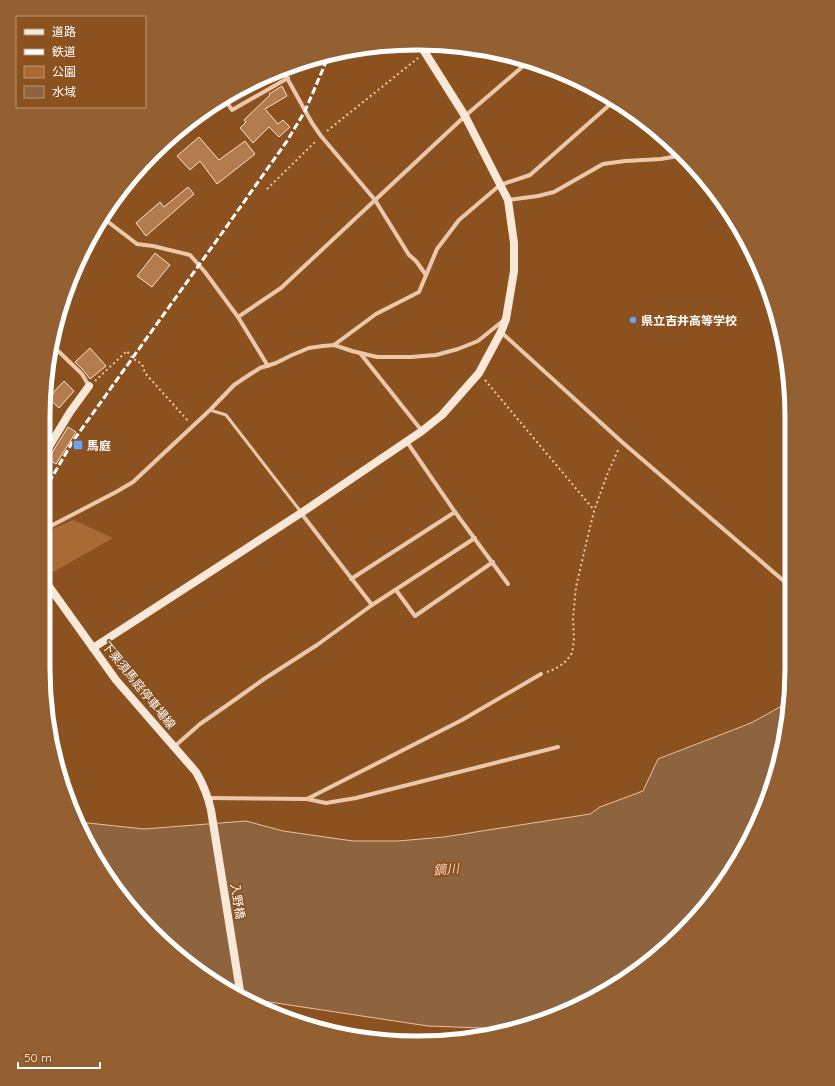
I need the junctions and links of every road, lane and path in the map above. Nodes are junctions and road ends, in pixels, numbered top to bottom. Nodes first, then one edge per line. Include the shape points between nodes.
1 (425, 52) joint
2 (523, 66) edge
3 (286, 75) edge
4 (288, 78) junction
5 (227, 103) edge
6 (610, 105) edge
7 (465, 116) junction
8 (321, 136) junction
9 (675, 156) edge
10 (500, 185) junction
11 (267, 189) dead end
12 (375, 200) junction
13 (508, 200) junction
14 (107, 221) edge
15 (426, 275) junction
16 (238, 317) junction
17 (506, 319) junction
18 (501, 332) junction
19 (334, 345) junction
20 (56, 349) edge
21 (360, 353) junction
22 (268, 366) junction
23 (479, 373) junction
24 (89, 386) junction
25 (210, 410) junction
26 (192, 426) junction
27 (422, 431) junction
28 (407, 442) junction
29 (622, 442) junction
30 (50, 445) edge
31 (594, 510) junction
32 (455, 512) junction
33 (301, 513) junction
34 (50, 526) edge
35 (475, 538) junction
36 (493, 562) junction
37 (351, 578) junction
38 (785, 581) edge
39 (508, 584) dead end
40 (50, 588) edge
41 (396, 590) junction
42 (372, 605) junction
43 (93, 648) junction
44 (541, 674) joint
45 (175, 746) junction
46 (558, 747) dead end
47 (208, 798) junction
48 (307, 798) junction
49 (211, 810) joint
50 (240, 990) edge

1 - 7 street
1 - 8 path
2 - 7 street
3 - 4 street
4 - 5 street via 232,110
4 - 8 street
6 - 10 street via 530,175
7 - 10 street
7 - 12 street
8 - 11 path
8 - 12 street
9 - 13 street via 603,164 554,192
10 - 13 street
10 - 15 street via 459,220 437,249
12 - 15 street via 409,254
12 - 16 street via 281,288
13 - 17 street via 514,243 514,271
14 - 16 street via 137,244 190,255
15 - 19 street via 419,292 376,314
16 - 22 street
17 - 18 street
17 - 21 street via 478,341 436,355 394,358
18 - 23 street
18 - 29 street
19 - 21 street
19 - 22 street via 310,348
20 - 24 street via 82,374
21 - 27 street
22 - 25 street via 260,368 239,382
23 - 27 street via 442,415
23 - 31 path
24 - 26 path via 127,351 132,358 142,364 145,373
24 - 30 street
25 - 26 street
25 - 33 lane via 226,414
26 - 34 street via 133,482
27 - 28 street
28 - 32 street
28 - 33 street
29 - 31 path
29 - 38 street
31 - 44 path via 576,588 571,655 555,669
32 - 35 street
32 - 37 street
33 - 37 street
33 - 43 street
35 - 36 street
35 - 41 street
36 - 39 street
36 - 41 street via 415,616
37 - 42 street
40 - 43 street, 下栗須馬庭停車場線
41 - 42 street
42 - 45 street via 200,724
43 - 45 street, 下栗須馬庭停車場線 via 116,680
44 - 48 street via 462,720
45 - 47 street, 下栗須馬庭停車場線 via 196,772
46 - 48 street via 356,798 326,803
47 - 48 street
47 - 49 street, 下栗須馬庭停車場線
49 - 50 street, 入野橋

